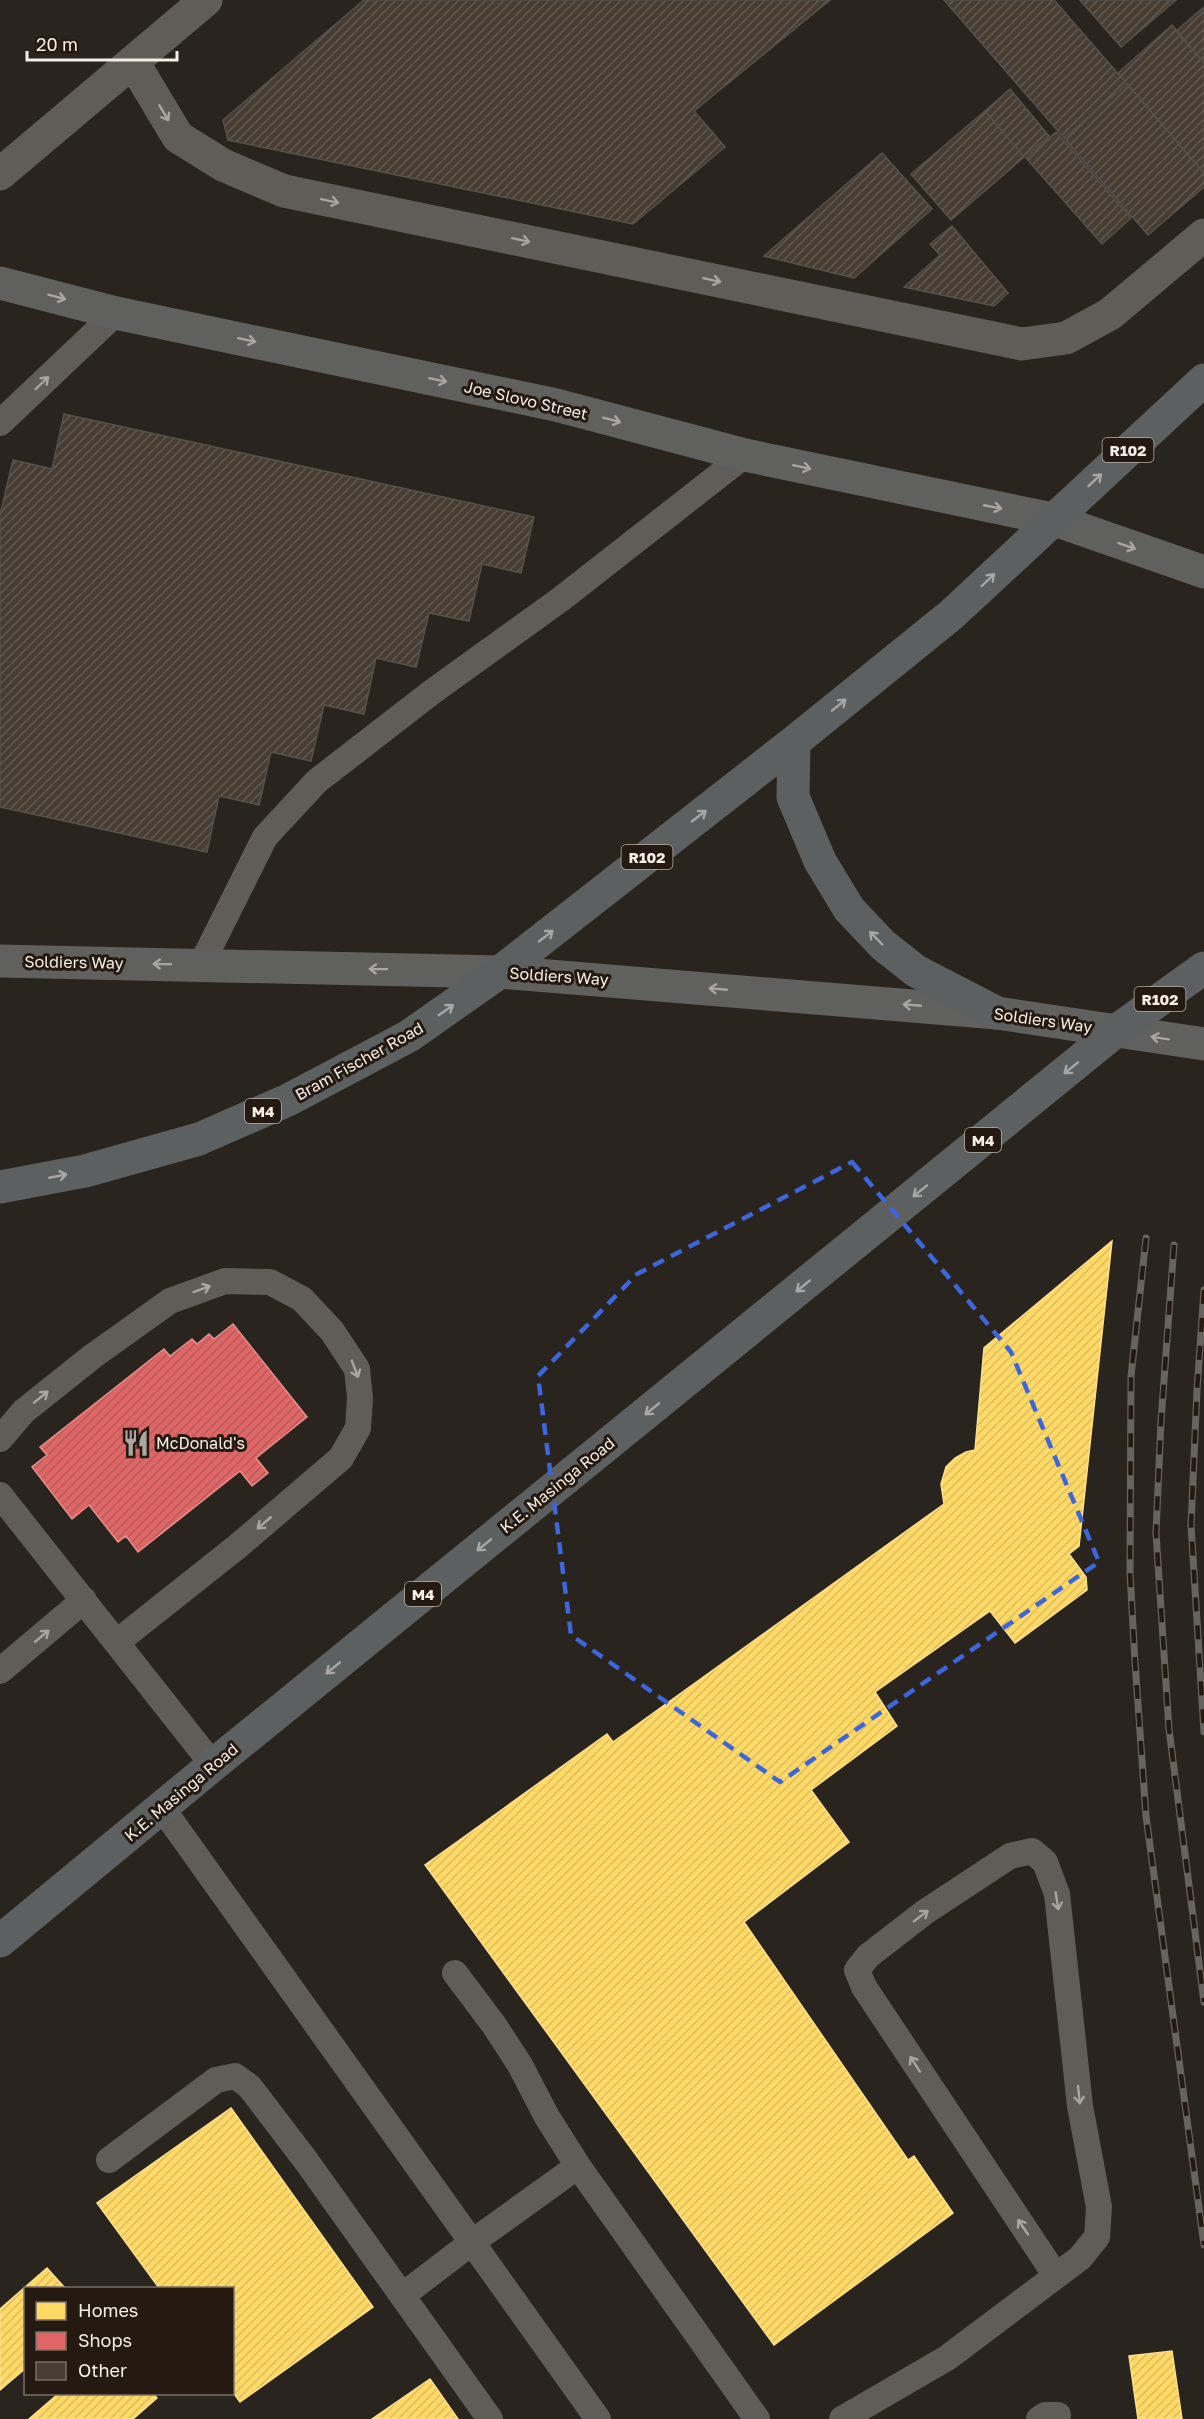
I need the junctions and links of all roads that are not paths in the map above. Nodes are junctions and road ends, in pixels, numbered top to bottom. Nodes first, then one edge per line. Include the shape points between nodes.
1 (206, 0) edge
2 (134, 62) junction
3 (0, 174) edge
4 (1204, 235) edge
5 (0, 283) edge
6 (116, 313) junction
7 (1204, 380) edge
8 (0, 423) edge
9 (745, 455) junction
10 (1052, 519) junction
11 (1204, 572) edge
12 (794, 742) junction
13 (0, 961) edge
14 (201, 965) junction
15 (1204, 968) edge
16 (500, 972) junction
17 (997, 1013) junction
18 (1116, 1031) junction
19 (1204, 1044) edge
20 (0, 1187) edge
21 (0, 1439) edge
22 (0, 1496) edge
23 (84, 1600) junction
24 (117, 1642) junction
25 (0, 1671) edge
26 (213, 1765) junction
27 (162, 1808) junction
28 (0, 1941) edge
29 (455, 1973) dead end
30 (109, 2160) dead end
31 (578, 2166) junction
32 (471, 2243) junction
33 (1056, 2276) junction
34 (403, 2295) junction
35 (490, 2419) edge
36 (598, 2419) edge
37 (758, 2419) edge
38 (842, 2419) edge

1 - 2 street
2 - 3 street
2 -> 4 street via 178,137 223,165 284,191 1022,344 1066,338 1110,314
5 -> 6 main road, Joe Slovo Street
8 -> 6 lane
6 -> 9 main road, Joe Slovo Street via 556,405
10 -> 7 highway, R102
9 -> 10 main road, Joe Slovo Street
9 - 14 lane via 561,599 317,781 264,837
10 -> 11 main road, Joe Slovo Street
12 -> 10 highway, R102 via 951,615
16 -> 12 highway, R102
17 -> 12 highway via 916,971 883,945 849,909 820,861 793,797
14 -> 13 main road, Soldiers Way
16 -> 14 main road, Soldiers Way
15 - 18 highway, R102
17 -> 16 main road, Soldiers Way / R102
20 -> 16 highway, Bram Fischer Road / M4 via 85,1171 199,1139 288,1100 409,1036
17 - 18 main road, Soldiers Way / R102
19 -> 18 main road, R102
18 -> 26 highway, K.E. Masinga Road / M4
21 -> 24 lane via 24,1411 170,1300 225,1281 270,1282 302,1299 332,1331 357,1369 358,1428 341,1458
22 - 23 lane
23 - 24 lane
25 -> 23 lane
24 - 26 lane
26 - 27 highway, K.E. Masinga Road / M4
27 - 28 highway, K.E. Masinga Road / M4
27 - 32 lane
29 - 31 lane via 520,2065
30 - 34 lane via 216,2080 235,2076 249,2086
31 - 32 lane
31 - 37 lane
32 - 34 lane
32 - 36 lane
33 -> 33 lane via 857,1970 868,1956 925,1912 1010,1856 1032,1851 1045,1862 1057,1894 1080,2106 1099,2207 1097,2237 1080,2258
33 - 38 lane via 947,2358
34 - 35 lane

